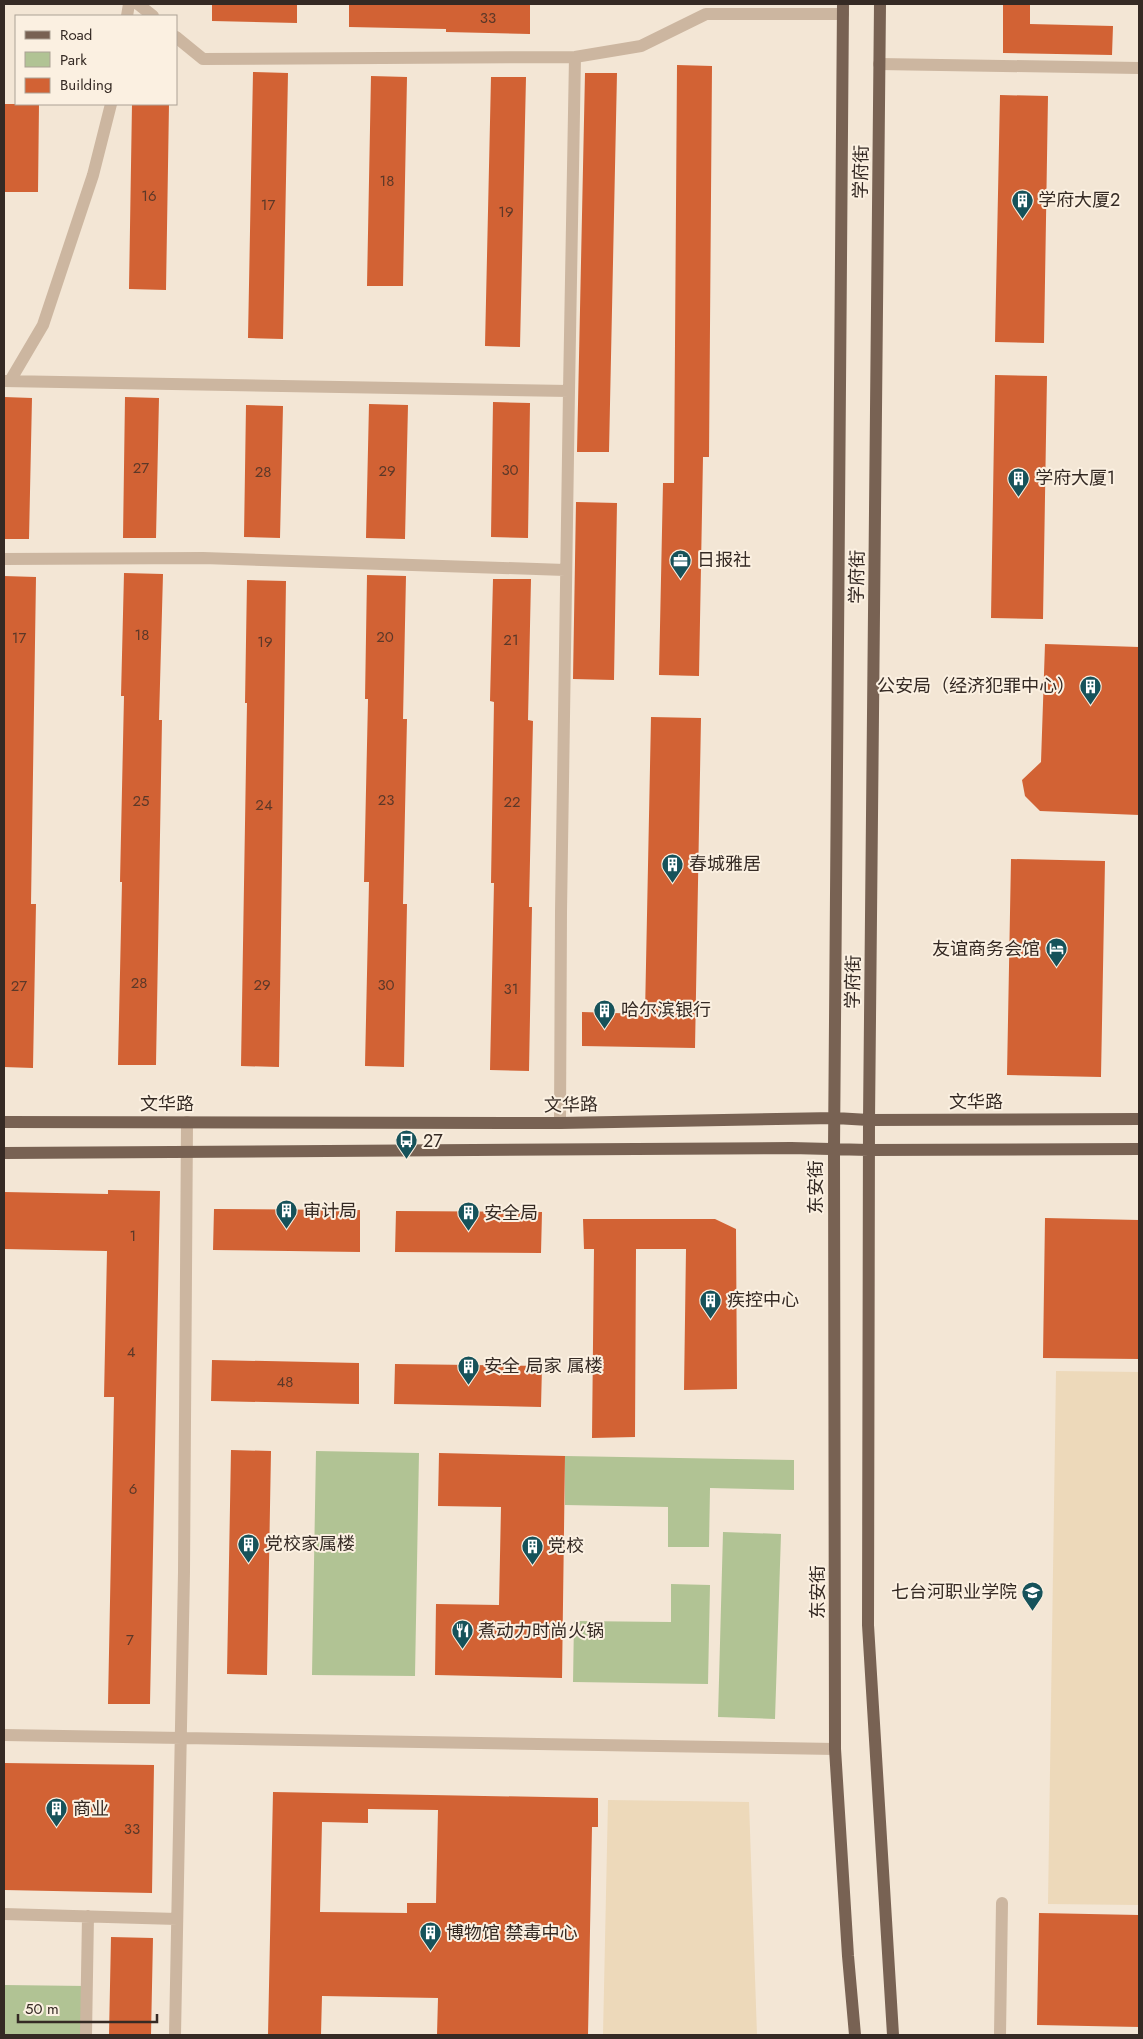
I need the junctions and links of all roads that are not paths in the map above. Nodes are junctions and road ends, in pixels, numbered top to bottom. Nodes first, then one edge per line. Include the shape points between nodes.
1 (138, 4) edge
2 (880, 4) edge
3 (843, 9) edge
4 (152, 15) edge
5 (178, 39) edge
6 (575, 57) junction
7 (879, 64) junction
8 (1139, 68) edge
9 (111, 105) edge
10 (7, 381) edge
11 (570, 391) junction
12 (4, 559) edge
13 (565, 570) junction
14 (835, 1118) junction
15 (1139, 1119) edge
16 (869, 1120) junction
17 (4, 1122) edge
18 (187, 1122) junction
19 (560, 1122) junction
20 (834, 1149) junction
21 (1139, 1149) edge
22 (869, 1150) junction
23 (4, 1152) edge
24 (188, 1152) junction
25 (4, 1735) edge
26 (181, 1739) junction
27 (835, 1749) junction
28 (1002, 1903) dead end
29 (4, 1914) edge
30 (88, 1916) junction
31 (177, 1919) junction
32 (86, 2035) edge
33 (175, 2035) edge
34 (854, 2035) edge
35 (893, 2035) edge
36 (1000, 2035) edge

1 - 4 street
2 - 7 main road, 学府街
3 - 6 street via 706,14 640,46
3 - 14 main road, 学府街
5 - 6 street via 202,59
6 - 11 street
7 - 8 street
7 - 16 main road, 学府街
9 - 10 street via 93,175 43,325
10 - 11 street
11 - 13 street
12 - 13 street via 202,558
13 - 19 street
14 - 16 main road, 文华路
14 - 19 main road, 文华路
14 - 20 main road, 学府街
15 - 16 main road, 文华路
16 - 22 main road, 学府街
17 - 18 main road, 文华路
18 - 19 main road, 文华路
18 - 24 street
20 - 22 main road
20 - 24 main road
20 - 27 main road, 东安街
21 - 22 main road
22 - 35 main road via 868,1625
23 - 24 main road
24 - 26 street
25 - 26 street
26 - 27 street
26 - 31 street
27 - 34 main road, 东安街
28 - 36 street
29 - 30 street
30 - 31 street
30 - 32 street
31 - 33 street

